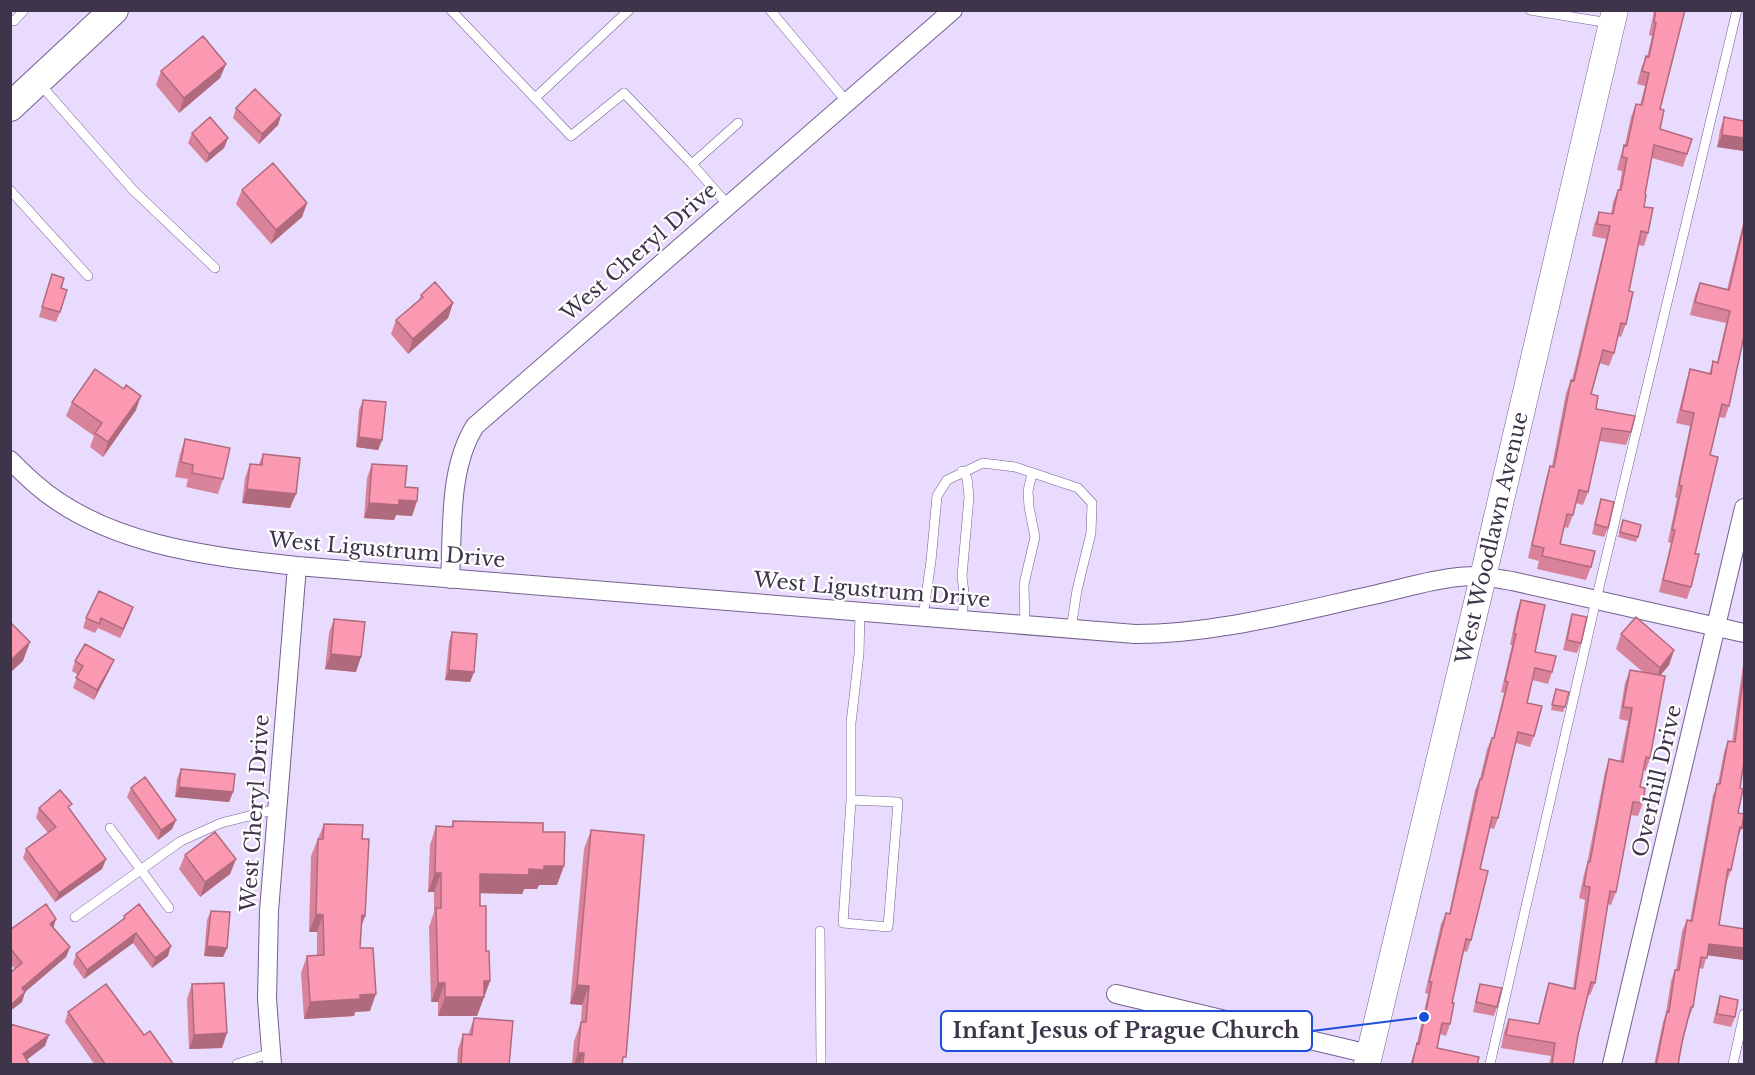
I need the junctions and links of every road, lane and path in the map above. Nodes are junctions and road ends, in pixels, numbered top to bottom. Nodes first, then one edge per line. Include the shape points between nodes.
1 (24, 10) edge
2 (114, 10) edge
3 (451, 10) edge
4 (629, 10) edge
5 (770, 10) edge
6 (953, 10) edge
7 (1530, 10) edge
8 (1737, 10) edge
9 (1613, 17) edge
10 (14, 21) dead end
11 (21, 94) edge
12 (535, 98) junction
13 (847, 102) junction
14 (738, 123) dead end
15 (692, 164) junction
16 (10, 189) edge
17 (728, 205) junction
18 (215, 268) dead end
19 (88, 276) dead end
20 (10, 460) edge
21 (962, 471) junction
22 (1032, 473) junction
23 (1744, 508) edge
24 (297, 566) junction
25 (1483, 577) junction
26 (450, 579) junction
27 (1596, 600) junction
28 (861, 612) junction
29 (923, 617) junction
30 (962, 620) junction
31 (1025, 625) junction
32 (1717, 627) junction
33 (1071, 629) junction
34 (1744, 633) edge
35 (850, 800) junction
36 (278, 809) junction
37 (110, 828) dead end
38 (141, 870) junction
39 (169, 908) dead end
40 (75, 917) dead end
41 (820, 932) dead end
42 (1116, 994) dead end
43 (1744, 1014) edge
44 (271, 1059) edge
45 (1368, 1059) edge
46 (237, 1065) edge
47 (821, 1065) edge
48 (1490, 1065) edge
49 (1612, 1065) edge
50 (1733, 1065) edge

1 - 10 lane
2 - 11 main road
3 - 12 lane
4 - 12 lane
5 - 13 lane
6 - 13 street, West Cheryl Drive
7 - 9 lane
8 - 27 lane
9 - 25 street, West Woodlawn Avenue
11 - 18 lane via 133,190
12 - 15 lane via 571,136 624,93
13 - 17 street, West Cheryl Drive
14 - 15 lane
15 - 17 lane
16 - 19 lane
17 - 26 street, West Cheryl Drive via 475,426 456,472
20 - 24 street, West Ligustrum Drive via 67,506 124,534 229,558
21 - 22 lane via 983,463
21 - 29 lane via 947,480 937,496
21 - 30 lane via 967,478 969,497
22 - 31 lane via 1028,499 1035,537 1024,584
22 - 33 lane via 1078,488 1092,503 1091,533
23 - 32 street, Overhill Drive
24 - 26 street, West Ligustrum Drive
24 - 36 street, West Cheryl Drive
25 - 27 street, West Ligustrum Drive
25 - 33 street, West Ligustrum Drive via 1436,580 1200,631 1136,634
25 - 45 street, West Woodlawn Avenue
26 - 28 street, West Ligustrum Drive
27 - 32 street, West Ligustrum Drive
27 - 48 lane
28 - 29 street, West Ligustrum Drive
28 - 35 lane via 851,723
29 - 30 street, West Ligustrum Drive
30 - 31 street, West Ligustrum Drive
31 - 33 street, West Ligustrum Drive
32 - 34 street, West Ligustrum Drive
32 - 49 street, Overhill Drive
35 - 35 lane via 843,923 888,927 898,802
36 - 38 lane via 220,823 181,841
36 - 44 street, West Cheryl Drive via 269,910 267,988
37 - 38 lane
38 - 39 lane
38 - 40 lane
41 - 47 lane
42 - 45 street
43 - 50 lane
44 - 46 lane

